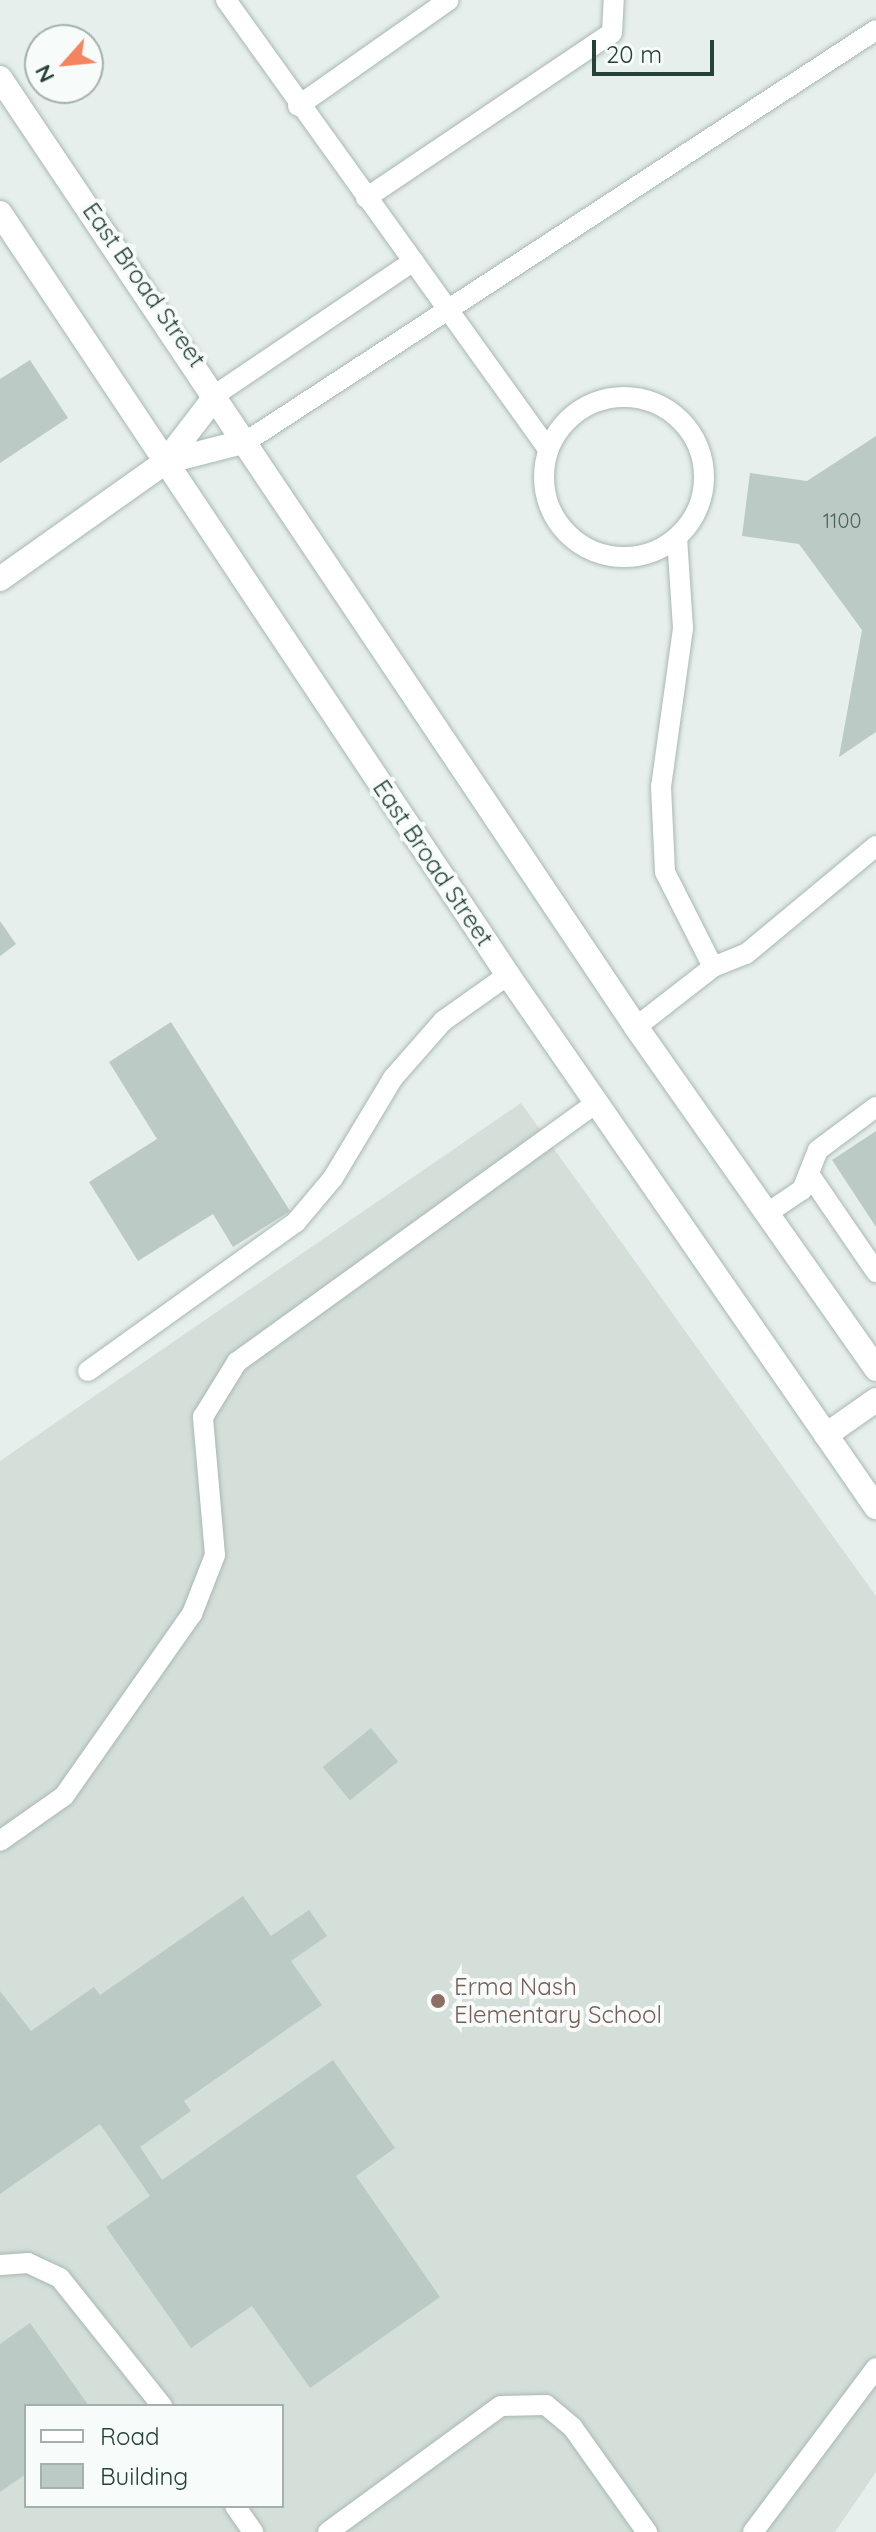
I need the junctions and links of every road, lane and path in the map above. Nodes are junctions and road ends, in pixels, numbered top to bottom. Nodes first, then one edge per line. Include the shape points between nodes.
1 (226, 0) edge
2 (449, 0) edge
3 (614, 0) edge
4 (876, 30) edge
5 (0, 78) edge
6 (298, 106) junction
7 (366, 198) junction
8 (0, 213) edge
9 (414, 261) junction
10 (450, 307) junction
11 (218, 393) junction
12 (247, 441) junction
13 (548, 449) junction
14 (165, 462) junction
15 (677, 538) junction
16 (0, 579) edge
17 (876, 846) edge
18 (713, 967) junction
19 (508, 975) junction
20 (636, 1027) junction
21 (597, 1102) junction
22 (876, 1107) edge
23 (809, 1174) junction
24 (769, 1212) junction
25 (876, 1272) edge
26 (876, 1369) edge
27 (88, 1371) dead end
28 (876, 1400) edge
29 (826, 1435) junction
30 (876, 1507) edge
31 (0, 1841) edge
32 (0, 2265) edge
33 (876, 2368) edge
34 (160, 2404) edge
35 (236, 2508) edge
36 (253, 2532) edge
37 (328, 2532) edge
38 (647, 2532) edge
39 (753, 2532) edge

1 - 6 lane
2 - 6 lane
3 - 7 lane via 612,33
4 - 10 lane
5 - 11 main road, East Broad Street
6 - 7 lane
7 - 9 lane
8 - 14 main road, East Broad Street
9 - 10 lane
9 - 11 lane
10 - 12 lane
10 - 13 lane
11 - 12 main road, East Broad Street
11 - 14 main road
12 - 14 main road
12 - 20 main road, East Broad Street
13 - 15 lane via 547,501 578,544 629,558
13 - 15 lane via 581,408 606,398 633,397 680,419 704,466 703,493
14 - 16 main road
14 - 19 main road, East Broad Street
15 - 18 lane via 683,628 661,787 665,872
17 - 18 lane via 746,954
18 - 20 lane
19 - 21 main road, East Broad Street
19 - 27 lane via 443,1021 393,1078 333,1178 296,1222
20 - 24 main road, East Broad Street
21 - 29 main road, East Broad Street
21 - 31 lane via 237,1362 203,1417 215,1555 192,1614 64,1796
22 - 23 lane via 818,1150
23 - 24 lane via 802,1190
23 - 25 lane
24 - 26 main road, East Broad Street
28 - 29 main road
29 - 30 main road, East Broad Street
32 - 34 lane via 28,2263 60,2278
33 - 39 lane
35 - 36 lane
37 - 38 lane via 501,2406 546,2405 573,2428

